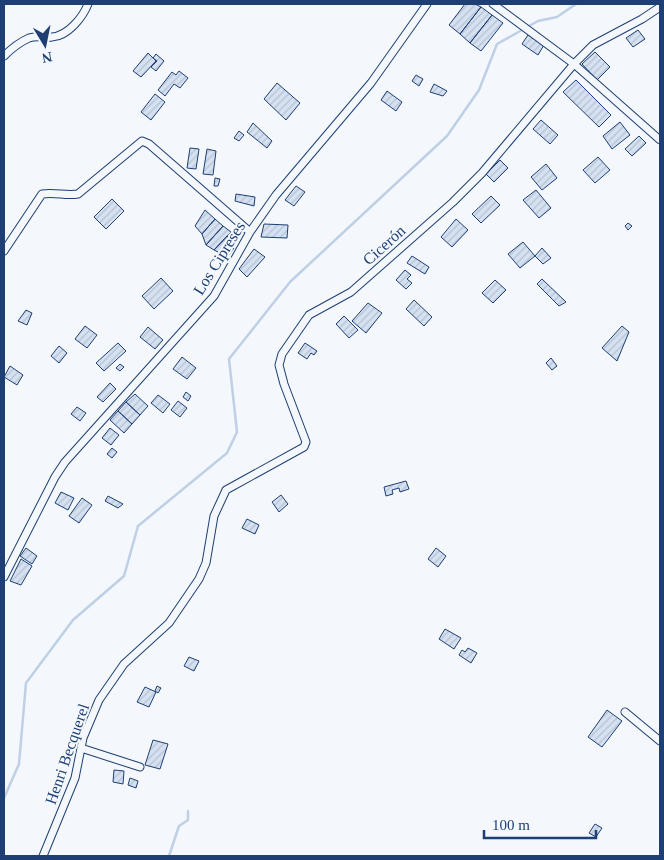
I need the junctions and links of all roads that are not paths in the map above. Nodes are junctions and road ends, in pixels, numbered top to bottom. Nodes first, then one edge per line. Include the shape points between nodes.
1 (88, 4) edge
2 (427, 4) edge
3 (493, 4) edge
4 (660, 7) edge
5 (4, 56) edge
6 (574, 64) junction
7 (660, 140) edge
8 (250, 232) junction
9 (4, 251) edge
10 (214, 516) joint
11 (4, 577) edge
12 (625, 712) dead end
13 (660, 741) edge
14 (81, 748) junction
15 (140, 768) dead end
16 (43, 856) edge

1 - 5 street via 66,33 28,38
2 - 8 street, Los Cipreses via 370,83 276,195
3 - 6 street
4 - 6 street, Cicerón via 593,45
6 - 7 street
6 - 10 street, Cicerón via 482,173 453,202 352,292 309,315 282,354 279,365 306,442 304,447 226,490
8 - 9 street via 142,141 78,194 42,194
8 - 11 street, Los Cipreses via 214,296 60,470
10 - 14 street, Henri Becquerel via 206,563 199,578 169,623 135,652 113,679 92,716
12 - 13 street
14 - 15 street
14 - 16 street, Henri Becquerel via 75,778

